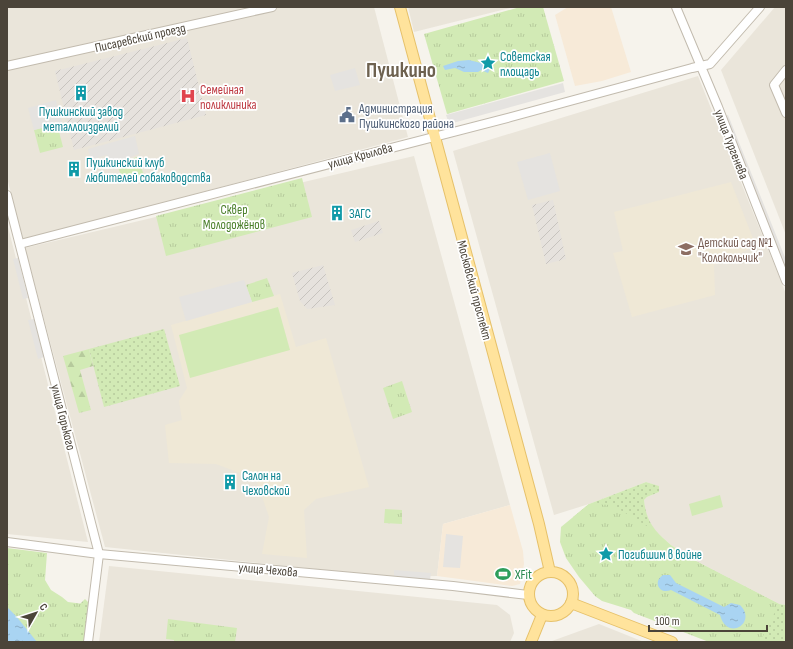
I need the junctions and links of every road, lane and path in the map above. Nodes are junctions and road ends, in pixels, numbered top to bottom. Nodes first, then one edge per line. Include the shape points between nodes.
1 (272, 7) edge
2 (400, 7) edge
3 (676, 7) edge
4 (760, 7) edge
5 (7, 66) edge
6 (700, 66) junction
7 (786, 70) edge
8 (786, 113) edge
9 (435, 136) junction
10 (7, 195) edge
11 (20, 244) junction
12 (786, 281) edge
13 (7, 542) edge
14 (99, 554) junction
15 (550, 572) junction
16 (528, 595) junction
17 (571, 603) junction
18 (542, 615) junction
19 (88, 642) edge
20 (531, 642) edge
21 (672, 642) edge

1 - 5 street, Писаревский проезд
2 - 9 main road, Московский проспект
3 - 6 street, улица Тургенева
4 - 6 street, улица Крылова via 710,64
6 - 9 street, улица Крылова
6 - 12 street, улица Тургенева
7 - 8 street via 774,85
9 - 11 street, улица Крылова
9 - 15 main road, Московский проспект
10 - 11 street, улица Горького
11 - 14 street, улица Горького
13 - 14 street, улица Чехова
14 - 16 street, улица Чехова via 446,585
14 - 19 street, улица Горького
15 - 16 main road via 535,579
15 - 17 main road via 559,574 571,586
16 - 18 main road via 530,603
17 - 18 main road via 559,615
17 - 21 main road
18 - 20 main road

